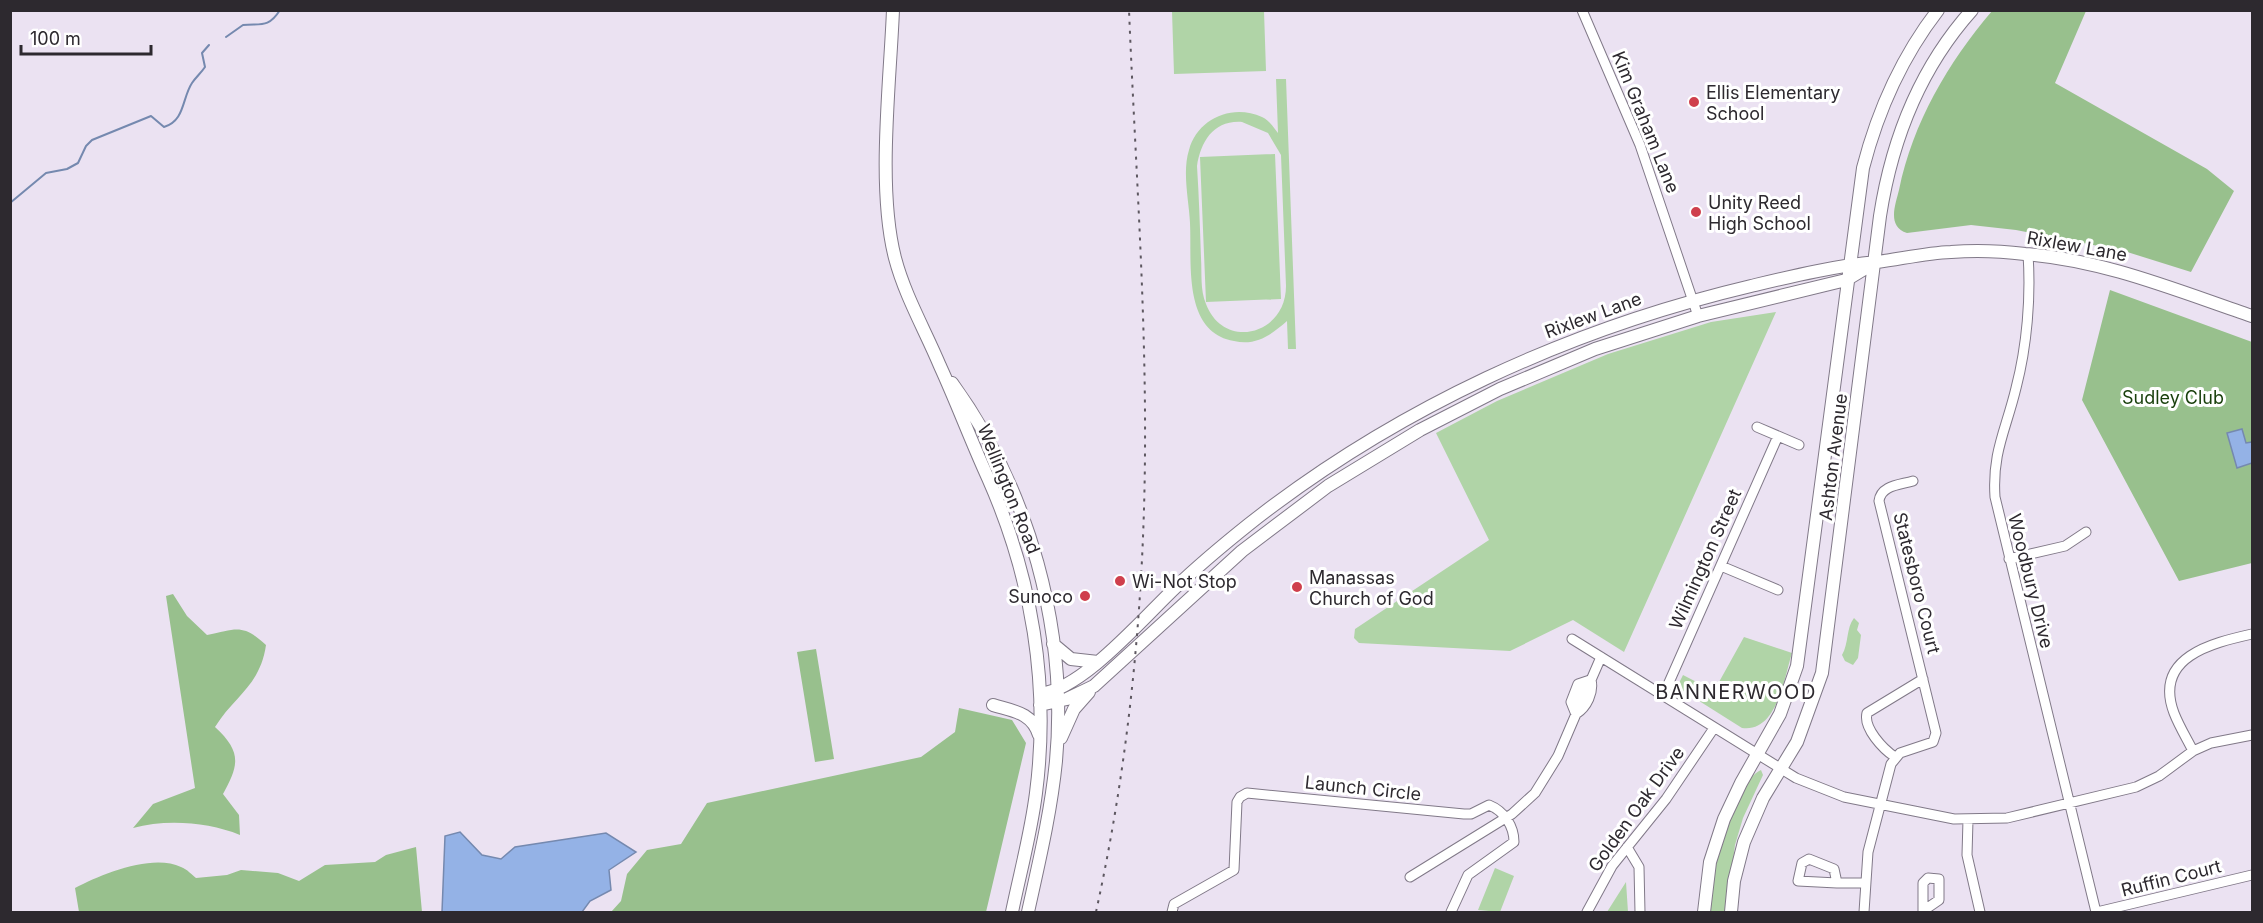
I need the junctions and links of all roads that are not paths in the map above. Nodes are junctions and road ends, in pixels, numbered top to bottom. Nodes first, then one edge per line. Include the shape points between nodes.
1 (893, 10) edge
2 (1582, 10) edge
3 (1938, 10) edge
4 (1972, 10) edge
5 (2028, 254) junction
6 (1876, 262) junction
7 (1848, 263) junction
8 (1846, 280) junction
9 (1693, 301) junction
10 (1698, 316) junction
11 (2253, 316) edge
12 (941, 367) junction
13 (1757, 427) dead end
14 (1778, 436) junction
15 (1799, 445) dead end
16 (1913, 481) dead end
17 (2086, 532) dead end
18 (2009, 559) junction
19 (1720, 566) junction
20 (1778, 590) dead end
21 (2253, 634) edge
22 (1572, 639) dead end
23 (1053, 644) junction
24 (1601, 657) junction
25 (1098, 662) junction
26 (1923, 679) junction
27 (1591, 680) junction
28 (1094, 686) junction
29 (1663, 696) junction
30 (1057, 697) junction
31 (1040, 699) junction
32 (993, 705) dead end
33 (1576, 714) junction
34 (1714, 728) junction
35 (2253, 735) edge
36 (1040, 739) junction
37 (2193, 751) junction
38 (1758, 755) junction
39 (1895, 757) junction
40 (1056, 759) junction
41 (1781, 770) junction
42 (2070, 803) junction
43 (1880, 805) junction
44 (1506, 818) junction
45 (1968, 820) junction
46 (1627, 848) junction
47 (2253, 875) edge
48 (1410, 877) dead end
49 (1837, 883) dead end
50 (1865, 883) junction
51 (1012, 912) edge
52 (1028, 912) edge
53 (1172, 912) edge
54 (1451, 912) edge
55 (1587, 912) edge
56 (1640, 912) edge
57 (1704, 912) edge
58 (1731, 912) edge
59 (1864, 912) edge
60 (1980, 912) edge
61 (2097, 912) edge

1 - 12 main road, Wellington Road via 887,184 890,230 902,280
2 - 9 street, Kim Graham Lane via 1635,134
3 - 7 main road, Ashton Avenue via 1905,59 1874,128 1856,200
4 - 6 main road, Ashton Avenue via 1933,63 1901,129 1884,188
5 - 6 main road, Rixlew Lane via 1950,252
5 - 11 main road, Rixlew Lane via 2139,275
5 - 18 street, Woodbury Drive via 2028,302 2021,365 1995,462 1995,497
6 - 7 main road, Rixlew Lane
6 - 8 main road, Rixlew Lane
6 - 41 main road, Ashton Avenue via 1826,657 1809,716
7 - 8 main road, Ashton Avenue
7 - 9 main road, Rixlew Lane
8 - 10 main road, Rixlew Lane
8 - 38 main road, Ashton Avenue via 1802,644 1791,688
9 - 10 street, Kim Graham Lane
9 - 25 main road, Rixlew Lane via 1537,355 1431,406 1359,447 1217,550
10 - 28 main road, Rixlew Lane via 1556,364 1457,410 1378,454 1328,486 1223,566
12 - 23 main road, Wellington Road via 972,414 1013,494 1040,573
12 - 31 main road, Wellington Road via 1017,555 1036,644
13 - 14 street
14 - 15 street
14 - 19 street, Wilmington Street
16 - 26 street, Statesboro Court via 1887,488 1880,501
17 - 18 street via 2065,546
18 - 42 street, Woodbury Drive
19 - 20 street
19 - 29 street, Wilmington Street
21 - 37 street via 2191,654 2174,674 2170,690 2174,713
22 - 24 street
23 - 25 main road via 1071,659
23 - 30 main road, Wellington Road
24 - 27 street
24 - 29 street
25 - 30 main road, Rixlew Lane
26 - 39 street, Statesboro Court via 1935,737 1927,745
26 - 39 street, Statesboro Court via 1868,712 1867,723
27 - 33 street via 1592,690
27 - 33 street via 1578,684 1571,702
28 - 30 main road, Rixlew Lane
28 - 40 main road via 1066,723
29 - 34 street
30 - 31 main road, Rixlew Lane
30 - 40 main road, Wellington Road
31 - 36 main road, Wellington Road
32 - 36 main road via 1026,716 1034,723
33 - 44 street via 1544,782
34 - 38 street
34 - 46 street, Golden Oak Drive via 1671,793
35 - 37 street via 2226,738
36 - 51 main road, Wellington Road via 1030,830
37 - 42 street via 2147,783
38 - 41 street
38 - 57 main road, Ashton Avenue via 1732,800 1717,838
39 - 43 street
40 - 52 main road, Wellington Road via 1047,828
41 - 43 street via 1820,789
41 - 58 main road, Ashton Avenue via 1763,798 1744,842
42 - 45 street via 2007,818
42 - 61 street, Woodbury Drive
43 - 45 street
43 - 50 street
44 - 48 street
44 - 53 street, Launch Circle via 1489,805 1464,814 1247,792 1237,802 1234,870 1174,904
44 - 54 street via 1514,842 1468,875
45 - 60 street via 1967,855
46 - 55 street, Golden Oak Drive
46 - 56 street via 1639,867
47 - 61 street, Ruffin Court
49 - 50 street
50 - 59 street

